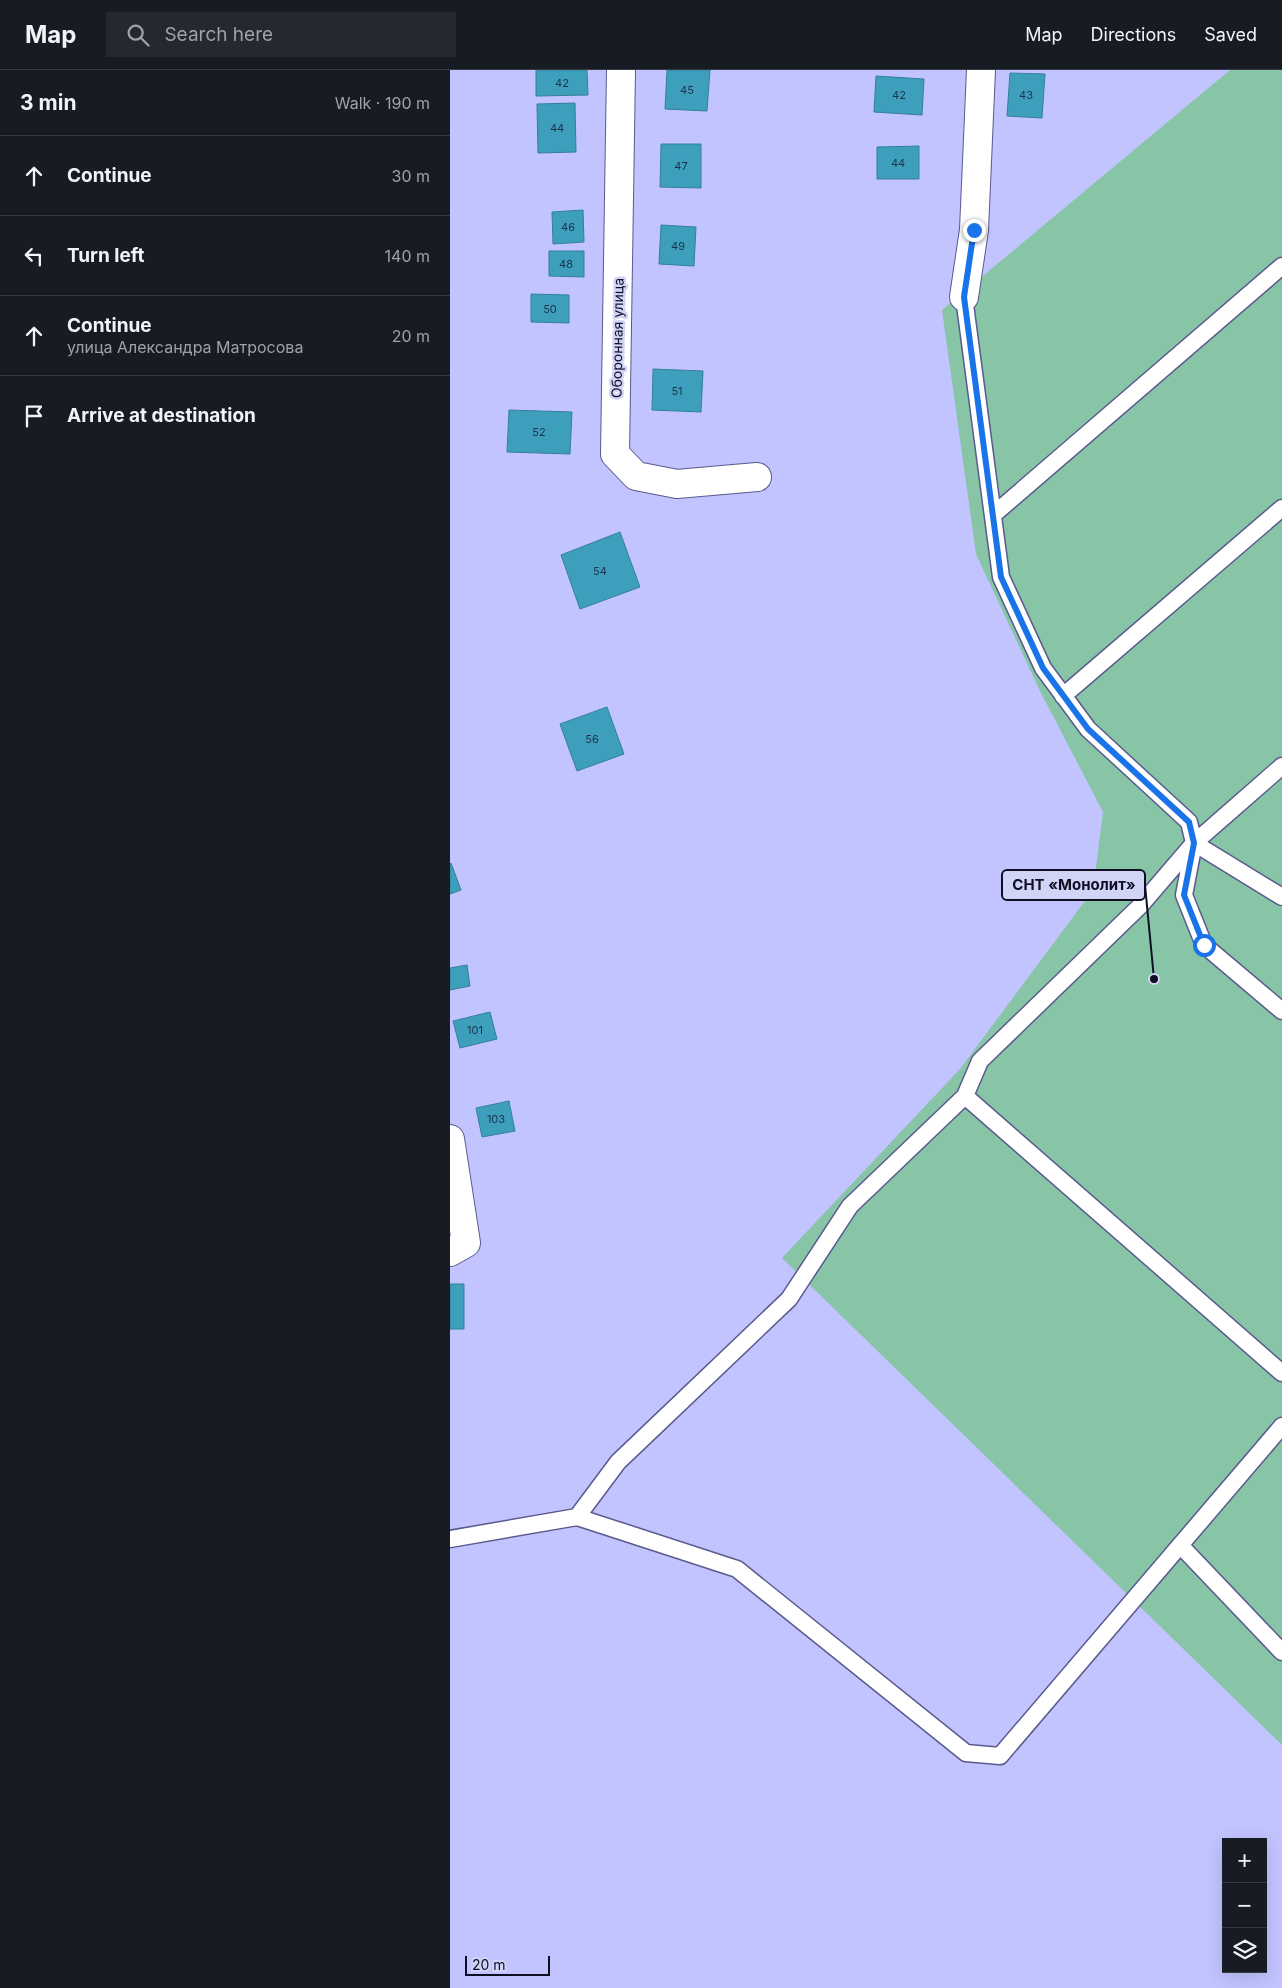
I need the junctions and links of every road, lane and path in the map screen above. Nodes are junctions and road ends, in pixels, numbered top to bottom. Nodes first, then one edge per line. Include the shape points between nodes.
1 (621, 70) edge
2 (981, 70) edge
3 (1282, 266) edge
4 (964, 297) joint
5 (757, 477) dead end
6 (1282, 508) edge
7 (993, 515) junction
8 (1063, 696) junction
9 (1282, 766) edge
10 (1194, 843) junction
11 (1282, 897) edge
12 (1282, 1011) edge
13 (965, 1096) junction
14 (450, 1139) edge
15 (450, 1252) edge
16 (1282, 1373) edge
17 (1282, 1426) edge
18 (577, 1517) junction
19 (450, 1539) edge
20 (1180, 1545) junction
21 (1282, 1652) edge

1 - 5 street, Оборонная улица via 615,454 636,476 677,484
2 - 4 street via 974,230
3 - 7 lane
4 - 7 lane
6 - 8 lane
7 - 8 lane via 1001,577 1043,668
8 - 10 lane via 1088,729 1189,822
9 - 10 lane
10 - 11 lane
10 - 12 lane via 1184,895 1204,945
10 - 13 lane via 1140,906 980,1061
13 - 16 lane
13 - 18 lane via 850,1206 789,1299 618,1462
14 - 15 street via 466,1243
17 - 20 lane
18 - 19 lane
18 - 20 lane via 737,1569 966,1753 1000,1756
20 - 21 lane

